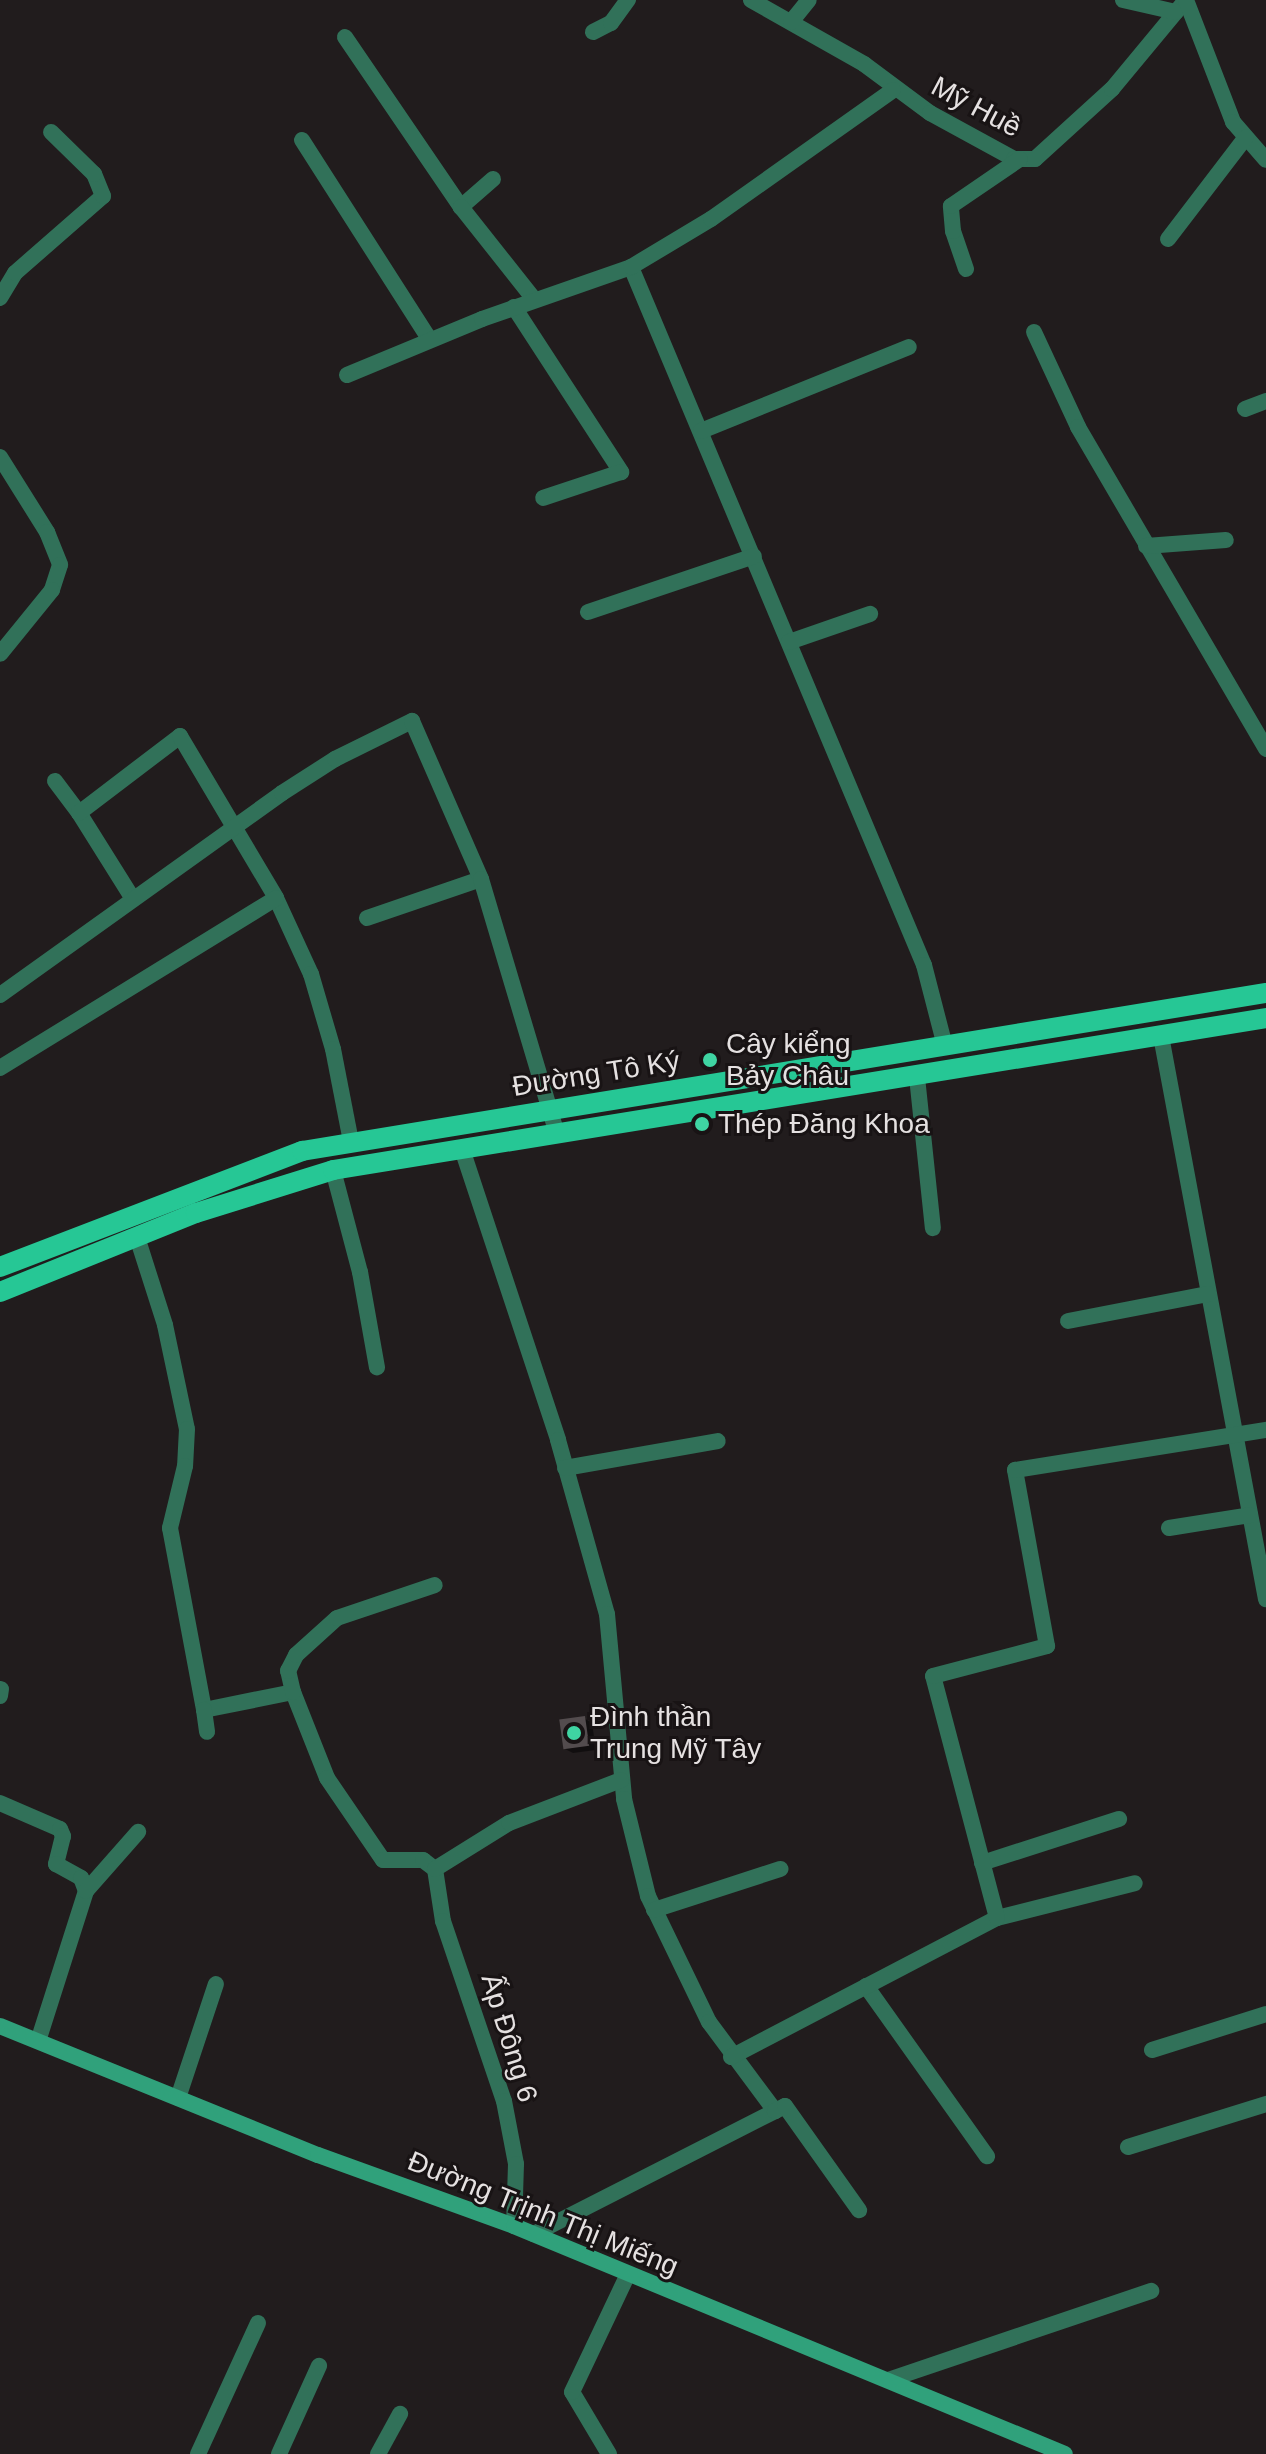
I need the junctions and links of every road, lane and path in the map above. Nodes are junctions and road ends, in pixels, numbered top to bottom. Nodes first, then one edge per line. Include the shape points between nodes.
1 (628, 0) edge
2 (751, 0) edge
3 (809, 0) edge
4 (1123, 0) edge
5 (1183, 4) edge
6 (791, 22) junction
7 (593, 32) dead end
8 (345, 37) dead end
9 (893, 90) junction
10 (51, 132) dead end
11 (1246, 137) junction
12 (302, 140) dead end
13 (1020, 159) junction
14 (1266, 160) edge
15 (493, 179) dead end
16 (461, 207) junction
17 (1168, 239) dead end
18 (631, 267) junction
19 (966, 269) dead end
20 (0, 298) edge
21 (534, 299) junction
22 (514, 307) junction
23 (1034, 332) dead end
24 (430, 340) junction
25 (909, 347) dead end
26 (347, 375) dead end
27 (1266, 401) edge
28 (1245, 409) dead end
29 (701, 431) junction
30 (0, 457) edge
31 (543, 498) dead end
32 (1226, 540) dead end
33 (1146, 546) junction
34 (754, 556) junction
35 (588, 612) dead end
36 (870, 614) dead end
37 (789, 642) junction
38 (0, 654) edge
39 (1266, 749) edge
40 (55, 781) dead end
41 (79, 813) junction
42 (236, 825) junction
43 (481, 879) junction
44 (276, 898) junction
45 (133, 899) junction
46 (367, 918) dead end
47 (1266, 993) edge
48 (0, 995) edge
49 (1266, 1018) edge
50 (1161, 1036) junction
51 (945, 1046) junction
52 (0, 1068) edge
53 (917, 1077) junction
54 (552, 1110) junction
55 (454, 1125) junction
56 (557, 1134) junction
57 (351, 1142) junction
58 (462, 1149) junction
59 (333, 1170) junction
60 (933, 1228) dead end
61 (137, 1237) junction
62 (0, 1267) edge
63 (0, 1292) edge
64 (1208, 1294) junction
65 (1068, 1321) dead end
66 (377, 1367) dead end
67 (1266, 1430) edge
68 (1233, 1434) junction
69 (718, 1441) dead end
70 (565, 1468) junction
71 (1250, 1515) junction
72 (1169, 1528) dead end
73 (435, 1585) dead end
74 (1266, 1599) edge
75 (293, 1692) junction
76 (204, 1710) junction
77 (207, 1732) dead end
78 (621, 1780) junction
79 (0, 1803) edge
80 (1119, 1819) dead end
81 (138, 1832) dead end
82 (982, 1863) junction
83 (435, 1869) junction
84 (780, 1869) dead end
85 (1135, 1883) dead end
86 (86, 1891) junction
87 (654, 1910) junction
88 (997, 1918) junction
89 (216, 1984) dead end
90 (866, 1986) junction
91 (1266, 2014) edge
92 (0, 2026) edge
93 (38, 2041) junction
94 (1152, 2050) dead end
95 (731, 2057) junction
96 (178, 2098) junction
97 (1266, 2104) edge
98 (775, 2111) junction
99 (1128, 2147) dead end
100 (987, 2156) dead end
101 (859, 2210) dead end
102 (514, 2226) junction
103 (534, 2234) junction
104 (628, 2274) junction
105 (1151, 2291) dead end
106 (258, 2323) dead end
107 (319, 2366) dead end
108 (888, 2380) junction
109 (400, 2414) dead end
110 (198, 2454) edge
111 (279, 2454) edge
112 (378, 2454) edge
113 (609, 2454) edge
114 (1065, 2454) edge

1 - 7 street via 611,23
2 - 6 street, Mỹ Huề
3 - 6 street
4 - 5 street
5 - 11 street via 1233,122
5 - 13 street, Mỹ Huề via 1112,89 1035,159
6 - 9 street, Mỹ Huề via 864,64
8 - 16 street
9 - 13 street, Mỹ Huề
9 - 18 street via 711,219
10 - 20 street via 94,174 103,196 15,273
11 - 14 street
11 - 17 street
12 - 24 street
13 - 19 street via 951,206
15 - 16 street
16 - 21 street
18 - 21 street
18 - 29 street
21 - 22 street
22 - 24 street
22 - 31 street via 621,472
23 - 33 street via 1078,427
24 - 26 street
25 - 29 street
27 - 28 street
29 - 34 street
30 - 38 street via 47,532 60,565 52,590
32 - 33 street
33 - 39 street
34 - 35 street
34 - 37 street
36 - 37 street
37 - 51 street via 924,965
40 - 41 street
41 - 42 street via 180,736
41 - 45 street
42 - 43 street via 335,759 412,721
42 - 44 street
42 - 45 street
43 - 46 street
43 - 54 street
44 - 52 street
44 - 57 street via 311,974 333,1049
45 - 48 street
47 - 51 main road, Đường Tô Ký
49 - 50 main road, Đường Tô Ký
50 - 53 main road, Đường Tô Ký
50 - 64 street
51 - 54 main road, Đường Tô Ký
53 - 56 main road, Đường Tô Ký
53 - 60 street
54 - 55 main road, Đường Tô Ký
54 - 56 street
55 - 57 main road, Đường Tô Ký
55 - 58 main road
56 - 58 main road, Đường Tô Ký
57 - 62 main road, Đường Tô Ký via 244,1169
58 - 59 main road, Đường Tô Ký
58 - 70 street
59 - 61 main road, Đường Tô Ký
59 - 66 street via 360,1272
61 - 63 main road, Đường Tô Ký
61 - 76 street via 165,1325 187,1429 185,1466 170,1528
64 - 65 street
64 - 68 street
67 - 68 street
68 - 71 street
68 - 82 street via 1015,1470 1047,1646 933,1676
69 - 70 street
70 - 78 street via 607,1614
71 - 72 street
71 - 74 street
73 - 75 street via 337,1618 296,1655 288,1671
75 - 76 street
75 - 83 street via 327,1778 383,1860 423,1860
76 - 77 street
78 - 83 street via 509,1823
78 - 87 street
79 - 86 street via 60,1829 56,1864 81,1878
80 - 82 street
81 - 86 street
82 - 88 street
83 - 102 street, Ấp Đông 6 via 443,1921 504,2101 516,2164
84 - 87 street
85 - 88 street
86 - 93 street
87 - 95 street
88 - 90 street
89 - 96 street
90 - 95 street
90 - 100 street
91 - 94 street
92 - 93 main road, Đường Trịnh Thị Miếng
93 - 96 main road, Đường Trịnh Thị Miếng
95 - 98 street
96 - 102 main road, Đường Trịnh Thị Miếng
97 - 99 street
98 - 101 street via 785,2106
98 - 103 street
102 - 103 main road, Đường Trịnh Thị Miếng
103 - 104 main road, Đường Trịnh Thị Miếng
104 - 108 main road, Đường Trịnh Thị Miếng
104 - 113 street via 572,2392
105 - 108 street
106 - 110 street
107 - 111 street
108 - 114 main road, Đường Trịnh Thị Miếng
109 - 112 street

